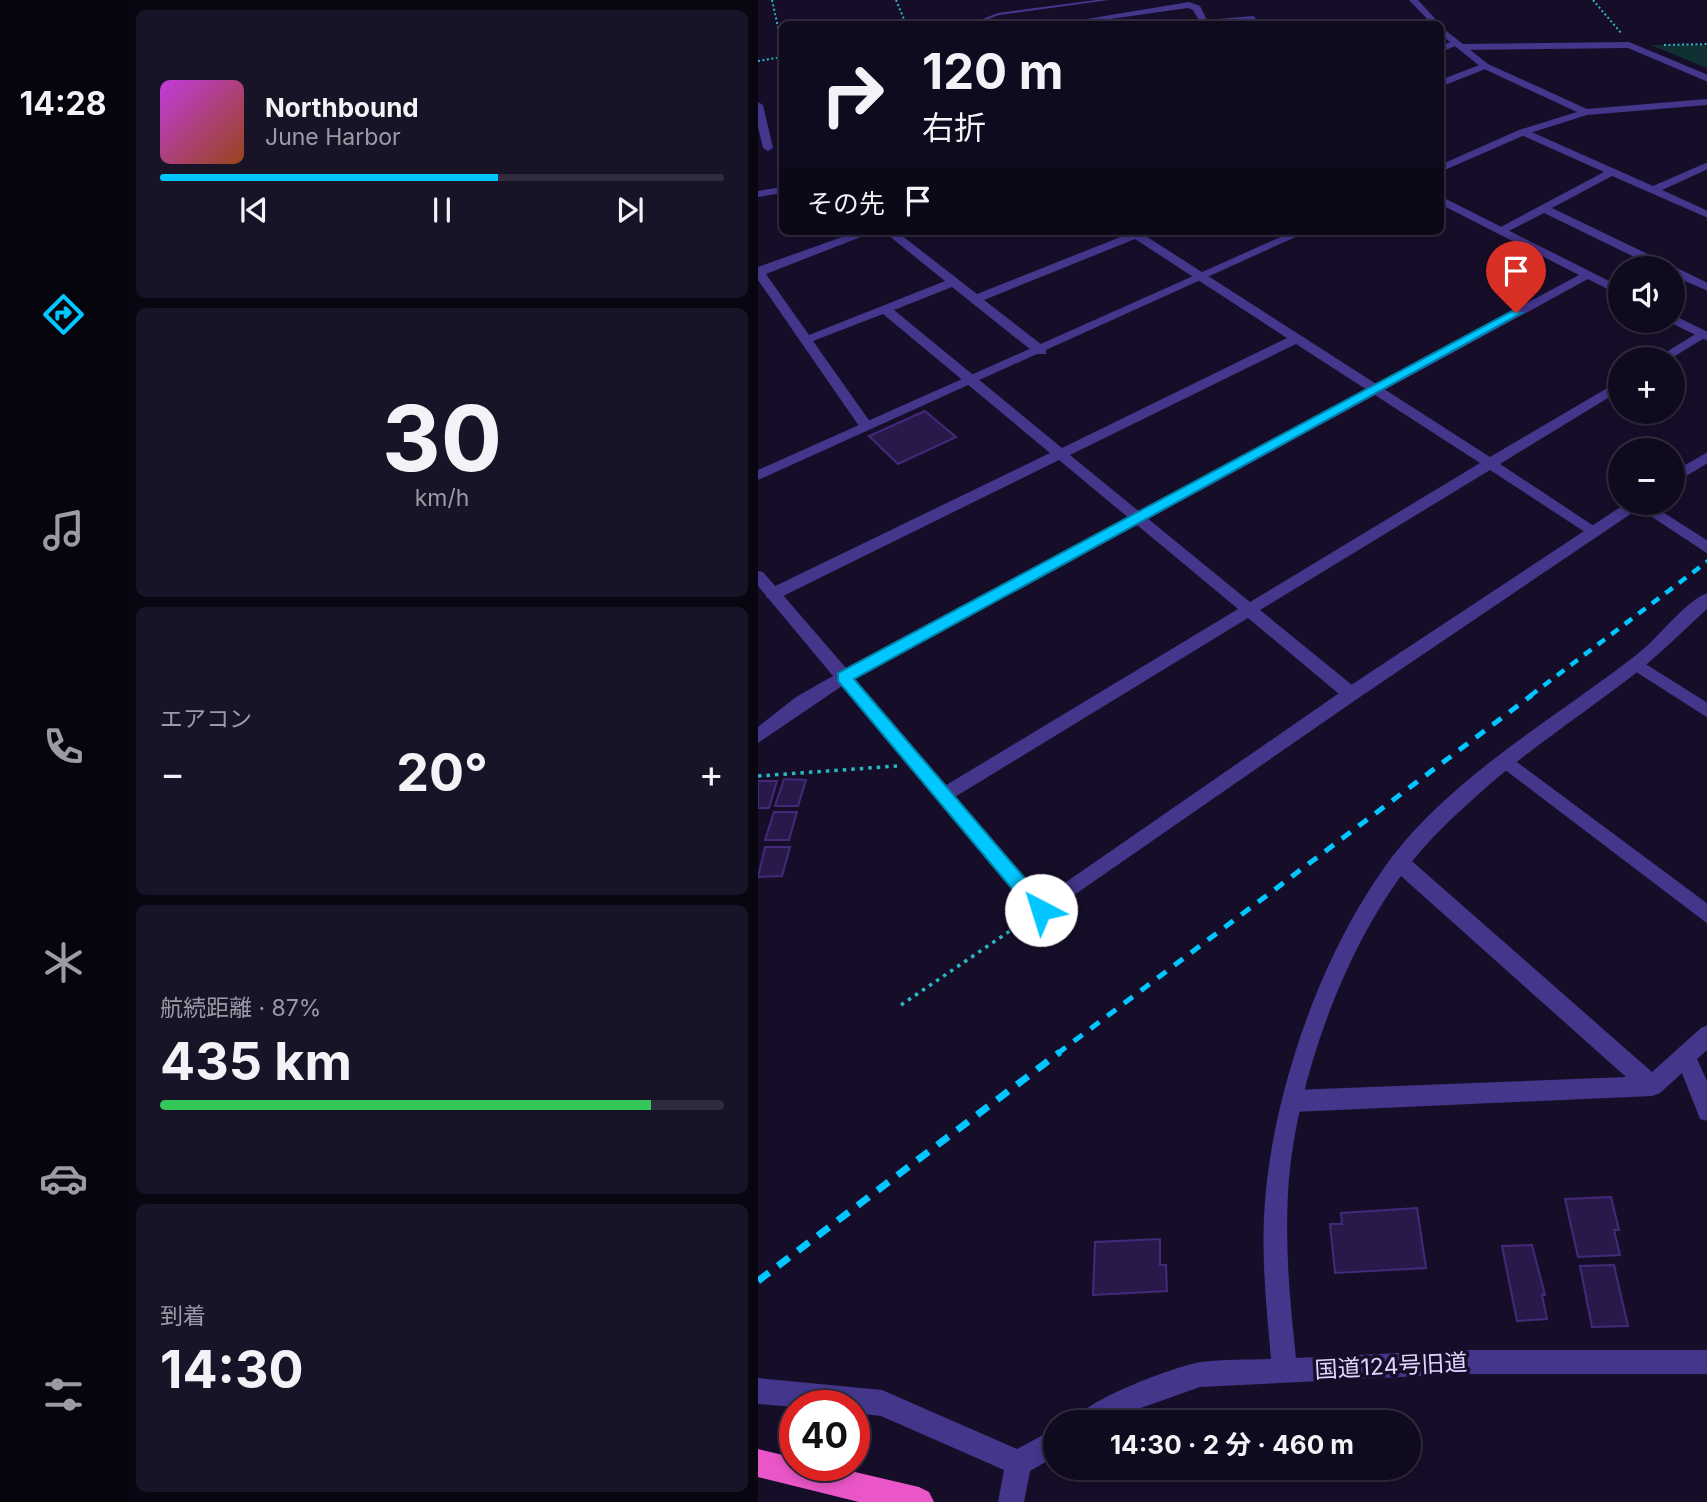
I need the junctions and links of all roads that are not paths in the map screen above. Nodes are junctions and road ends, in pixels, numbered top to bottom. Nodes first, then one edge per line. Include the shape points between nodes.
1 (1107, 0) edge
2 (1413, 0) edge
3 (980, 21) edge
4 (1080, 21) edge
5 (1203, 21) edge
6 (1228, 21) edge
7 (1255, 21) edge
8 (1433, 21) edge
9 (1444, 32) edge
10 (1458, 45) junction
11 (1444, 48) edge
12 (1485, 66) junction
13 (1707, 79) edge
14 (1444, 82) edge
15 (1707, 102) edge
16 (758, 105) edge
17 (1586, 112) junction
18 (1523, 132) junction
19 (763, 149) edge
20 (1707, 165) edge
21 (1444, 167) edge
22 (1612, 172) junction
23 (779, 190) edge
24 (1653, 190) junction
25 (758, 194) edge
26 (1444, 202) edge
27 (1543, 208) junction
28 (1705, 211) edge
29 (1501, 230) junction
30 (859, 235) edge
31 (894, 235) edge
32 (1128, 235) edge
33 (1136, 235) edge
34 (1294, 235) edge
35 (1642, 256) edge
36 (759, 272) edge
37 (1587, 275) junction
38 (1685, 277) edge
39 (1202, 278) junction
40 (953, 282) junction
41 (1608, 286) edge
42 (1707, 288) edge
43 (976, 299) junction
44 (885, 309) junction
45 (1685, 325) edge
46 (1705, 336) edge
47 (1296, 339) junction
48 (806, 340) junction
49 (1684, 347) edge
50 (1041, 351) junction
51 (970, 382) junction
52 (1375, 390) junction
53 (1608, 392) edge
54 (866, 426) junction
55 (1058, 454) junction
56 (1707, 456) edge
57 (1492, 465) junction
58 (1685, 471) edge
59 (758, 475) edge
60 (1620, 515) edge
61 (1658, 515) edge
62 (1137, 519) junction
63 (1596, 532) junction
64 (1707, 549) edge
65 (758, 576) edge
66 (773, 594) junction
67 (1707, 598) edge
68 (1249, 611) junction
69 (1636, 664) junction
70 (844, 677) junction
71 (1351, 694) junction
72 (1707, 712) edge
73 (761, 730) edge
74 (1506, 761) junction
75 (944, 796) junction
76 (1399, 862) junction
77 (1707, 916) edge
78 (1707, 1035) edge
79 (1685, 1055) junction
80 (1652, 1086) junction
81 (1293, 1101) junction
82 (1707, 1111) edge
83 (1707, 1362) edge
84 (1285, 1371) junction
85 (758, 1391) edge
86 (1107, 1410) edge
87 (1043, 1449) edge
88 (758, 1463) edge
89 (1018, 1463) junction
90 (919, 1502) edge
91 (1011, 1502) edge

1 - 3 lane via 998,14
2 - 8 street
4 - 5 street via 1189,5 1197,8
6 - 7 street
9 - 10 street
10 - 11 street
10 - 12 street
10 - 13 street via 1629,45
12 - 14 street
12 - 17 street
15 - 17 street
16 - 19 street
17 - 18 street
18 - 21 street
18 - 22 street
20 - 24 street
22 - 24 street
22 - 27 street
23 - 25 street
24 - 28 street
26 - 29 street
27 - 29 street
27 - 35 street
29 - 37 street
30 - 36 street
31 - 40 street
32 - 43 street
33 - 39 street
34 - 39 street
36 - 48 street
37 - 41 street
37 - 52 street
38 - 42 street
39 - 47 street
39 - 50 street
40 - 43 street
40 - 44 street
43 - 50 street
44 - 48 street
44 - 51 street
45 - 46 street
46 - 49 street
47 - 52 street
47 - 55 street
48 - 54 street
50 - 51 street
51 - 54 street
51 - 55 street
52 - 57 street
52 - 62 street
53 - 57 street
54 - 59 street
55 - 62 street
55 - 66 street
56 - 58 street
57 - 63 street
57 - 68 street
60 - 63 street
61 - 64 street
62 - 68 street
62 - 70 street
63 - 71 street
65 - 66 street
66 - 70 street
67 - 69 street
68 - 71 street
68 - 75 street
69 - 72 street
69 - 74 street
70 - 73 street
70 - 75 street
71 - 75 street via 1041,910
74 - 76 street
74 - 77 street
76 - 80 street
76 - 81 street via 1331,983
78 - 79 street
79 - 80 street
79 - 82 street
80 - 81 street
81 - 84 street via 1277,1191
83 - 84 street, 国道124号旧道 via 1460,1362
84 - 86 street, 国道124号旧道 via 1200,1375
85 - 89 street via 882,1403
87 - 89 street
88 - 90 highway
89 - 91 street

